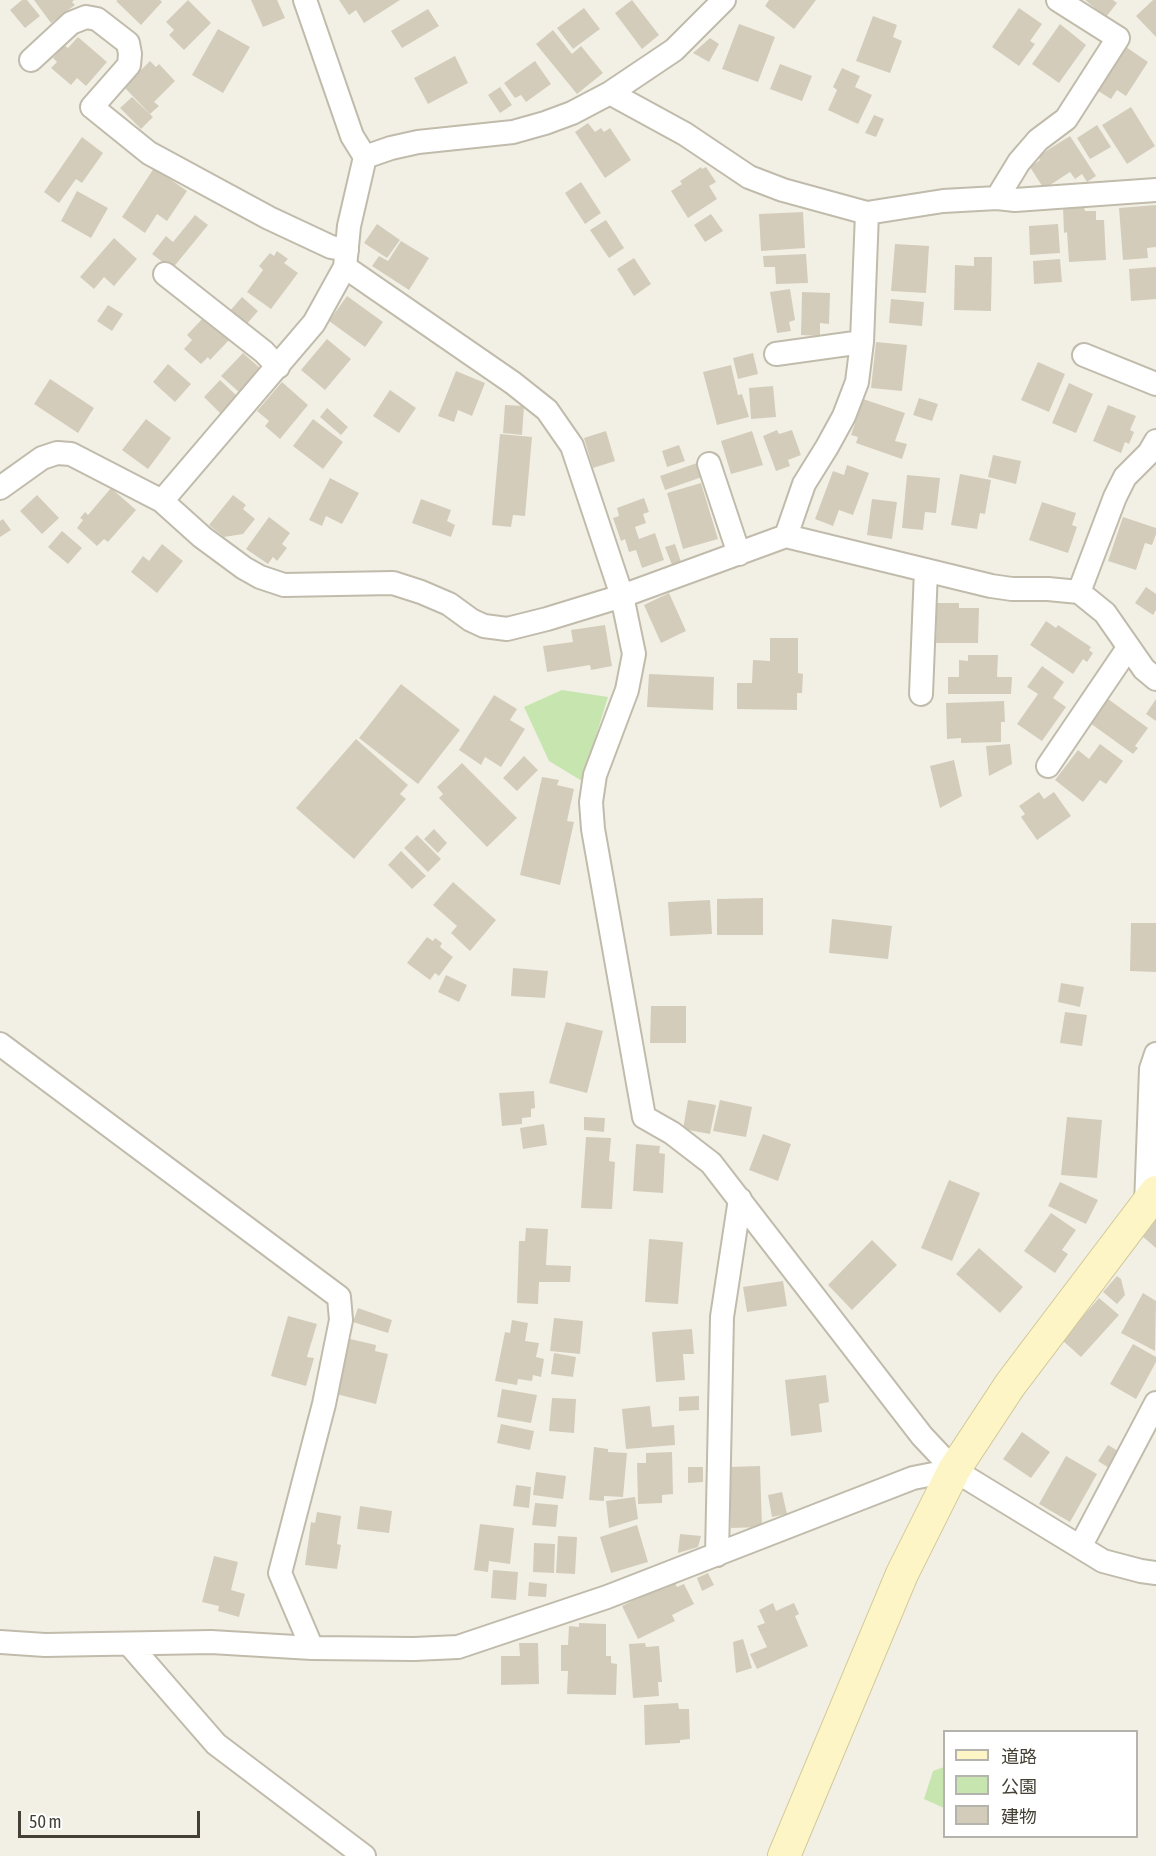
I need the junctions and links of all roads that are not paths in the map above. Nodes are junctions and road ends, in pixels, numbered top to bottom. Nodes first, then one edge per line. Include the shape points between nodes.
1 (305, 0) edge
2 (724, 0) edge
3 (1058, 0) edge
4 (31, 60) dead end
5 (610, 93) junction
6 (365, 157) junction
7 (1156, 190) edge
8 (998, 198) junction
9 (867, 213) junction
10 (346, 258) junction
11 (165, 274) dead end
12 (862, 342) junction
13 (776, 354) dead end
14 (1084, 355) dead end
15 (278, 367) junction
16 (1156, 384) edge
17 (1156, 441) edge
18 (709, 464) dead end
19 (0, 488) edge
20 (162, 501) junction
21 (786, 536) junction
22 (739, 554) junction
23 (926, 570) junction
24 (1079, 592) junction
25 (622, 596) junction
26 (1128, 648) junction
27 (1156, 679) edge
28 (921, 694) dead end
29 (1048, 766) dead end
30 (0, 1044) edge
31 (1156, 1054) edge
32 (740, 1199) junction
33 (1151, 1199) edge
34 (1156, 1403) edge
35 (954, 1470) junction
36 (1080, 1546) junction
37 (717, 1555) junction
38 (1156, 1573) edge
39 (0, 1642) edge
40 (129, 1644) junction
41 (312, 1648) junction
42 (364, 1856) edge
43 (784, 1856) edge

1 - 6 street via 352,136
2 - 5 street via 675,50
3 - 8 street via 1118,38 1066,119 1038,140 1019,162
4 - 10 street via 71,23 86,17 97,19 128,43 130,54 129,65 92,107 149,153
5 - 6 street via 572,113 513,132 418,142
5 - 9 street via 686,134 749,177
6 - 10 street
7 - 8 street
8 - 9 street via 943,201
9 - 12 street
10 - 15 street via 314,322
10 - 25 street via 547,410 572,446
11 - 15 street
12 - 13 street
12 - 21 street via 856,382 844,416 804,484
14 - 16 street
15 - 20 street
17 - 24 street via 1125,477
18 - 22 street
19 - 20 street via 42,458 71,454
20 - 25 street via 244,568 284,585 393,584 449,604 484,626 507,629
21 - 22 street
21 - 23 street
22 - 25 street
23 - 24 street via 1012,589
23 - 28 street
24 - 26 street via 1105,613
25 - 32 street via 634,654 627,690 596,775 591,802 644,1117 672,1132 711,1163
26 - 27 street
26 - 29 street
30 - 41 street via 339,1297 341,1320 324,1404 280,1574
31 - 33 street via 1151,1069
32 - 35 street via 922,1436
32 - 37 street via 722,1317
33 - 35 street via 1010,1385
34 - 36 street
35 - 36 street
35 - 37 street via 913,1478
35 - 43 street via 902,1575
36 - 38 street via 1102,1561
37 - 41 street via 458,1647
39 - 40 street
40 - 41 street via 211,1642
40 - 42 street via 216,1744

